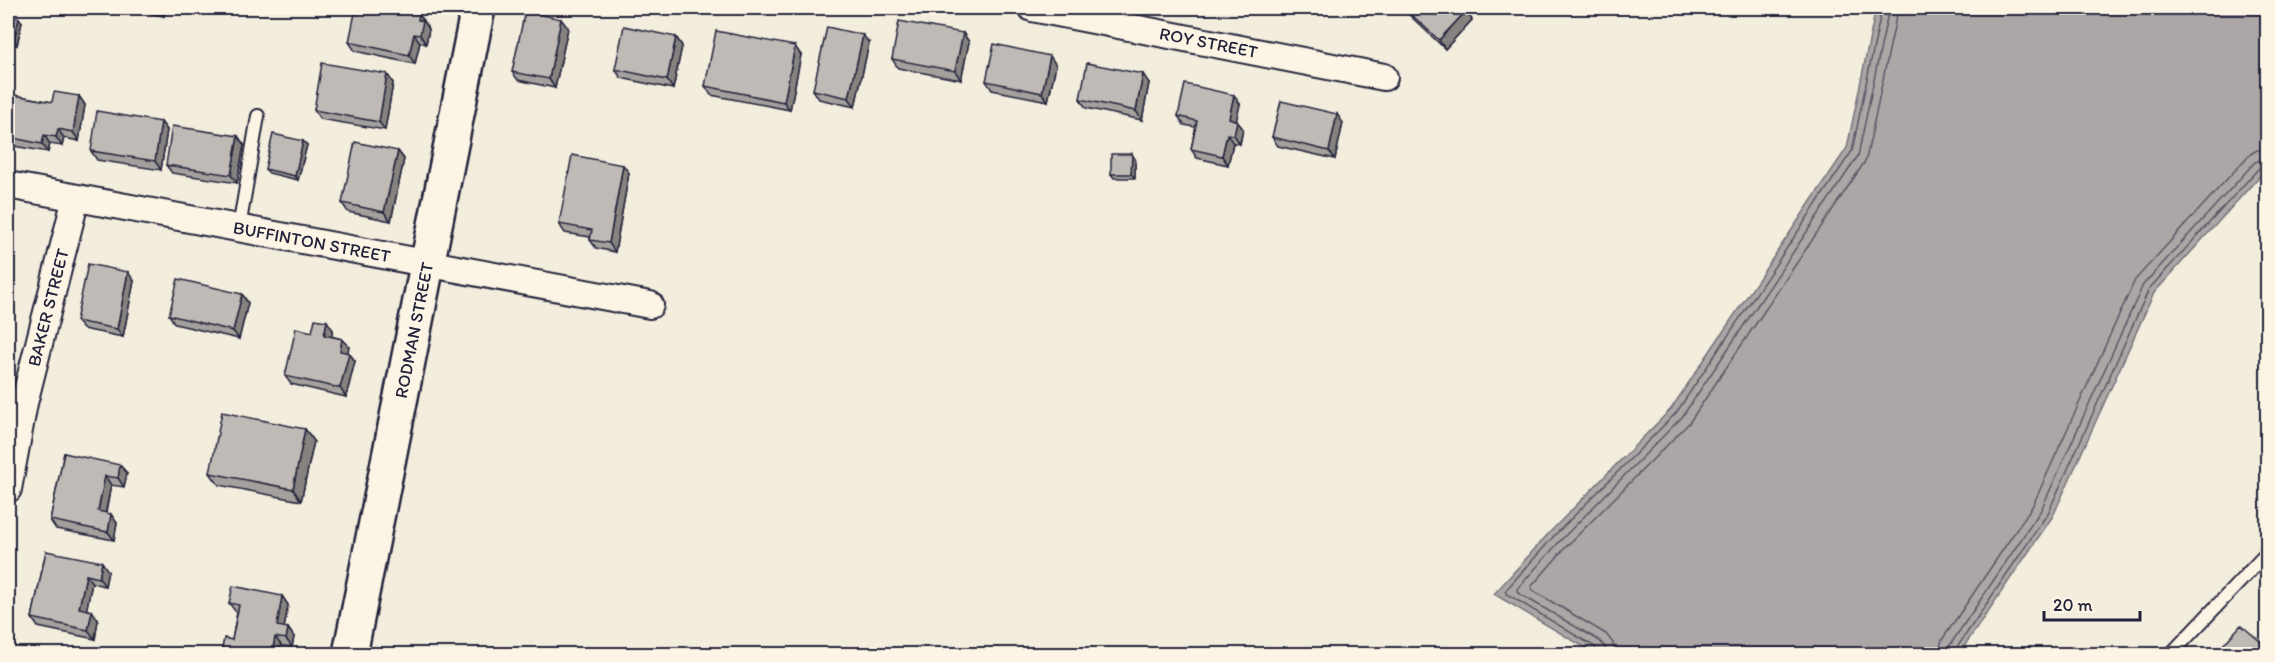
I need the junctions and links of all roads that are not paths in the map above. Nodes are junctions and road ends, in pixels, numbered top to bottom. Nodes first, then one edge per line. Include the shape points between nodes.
1 (478, 8) edge
2 (1032, 8) edge
3 (1384, 77) dead end
4 (258, 116) dead end
5 (8, 185) edge
6 (76, 198) junction
7 (239, 228) junction
8 (427, 263) junction
9 (650, 305) dead end
10 (8, 489) edge
11 (2268, 552) edge
12 (350, 654) edge
13 (2171, 654) edge

1 - 8 main road, RODMAN STREET
2 - 3 street, ROY STREET
4 - 7 lane
5 - 6 street, BUFFINTON STREET
6 - 7 street, BUFFINTON STREET
6 - 10 street, BAKER STREET via 24,404
7 - 8 street, BUFFINTON STREET
8 - 9 street, BUFFINTON STREET
8 - 12 main road, RODMAN STREET
11 - 13 lane

